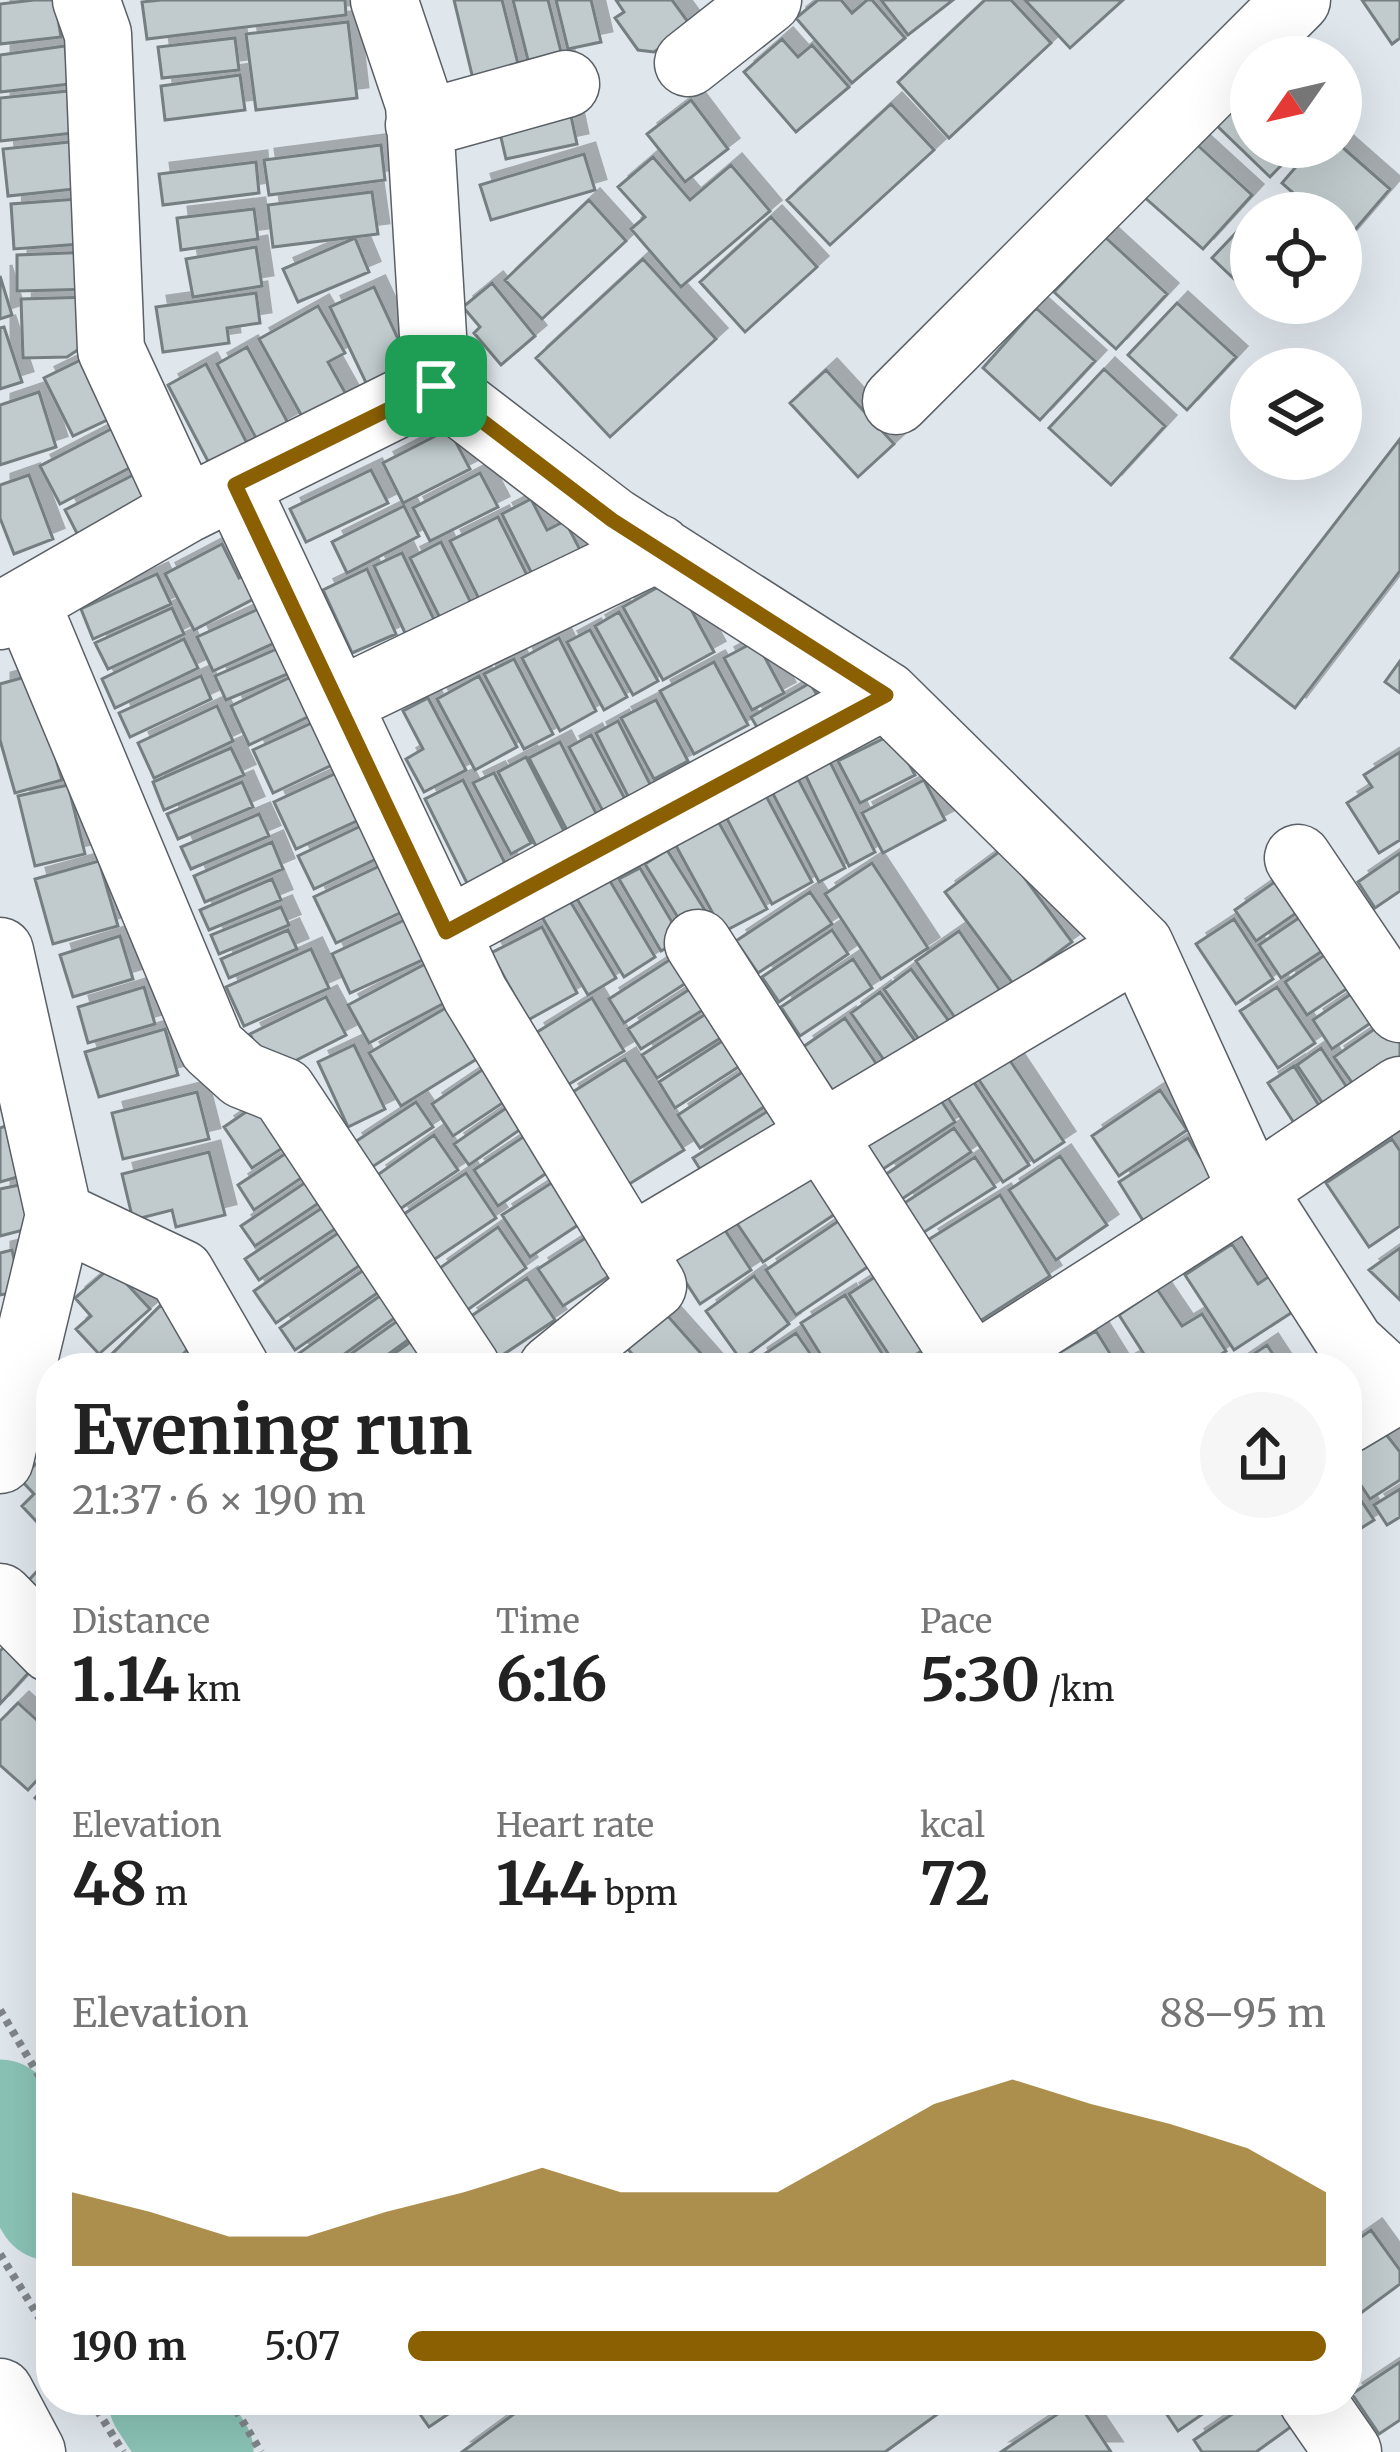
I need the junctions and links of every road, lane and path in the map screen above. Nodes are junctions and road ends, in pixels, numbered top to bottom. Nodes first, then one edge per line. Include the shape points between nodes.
1 (86, 0) edge
2 (384, 0) edge
3 (768, 0) edge
4 (1298, 0) edge
5 (688, 63) dead end
6 (566, 84) dead end
7 (419, 125) junction
8 (436, 386) junction
9 (896, 401) dead end
10 (210, 497) junction
11 (658, 548) junction
12 (13, 609) edge
13 (886, 695) junction
14 (338, 701) junction
15 (1298, 859) dead end
16 (446, 932) junction
17 (698, 943) dead end
18 (1140, 945) junction
19 (0, 951) edge
20 (1400, 1009) edge
21 (1400, 1090) edge
22 (823, 1134) junction
23 (1252, 1190) junction
24 (59, 1215) junction
25 (630, 1249) junction
26 (227, 1353) edge
27 (456, 1353) edge
28 (570, 1353) edge
29 (962, 1353) edge
30 (996, 1353) edge
31 (1361, 1353) edge
32 (1362, 1354) edge
33 (1400, 1389) edge
34 (1362, 1411) edge
35 (0, 1460) edge
36 (0, 1597) edge
37 (36, 1634) edge
38 (0, 2010) edge
39 (36, 2071) edge
40 (0, 2254) edge
41 (36, 2312) edge
42 (0, 2392) edge
43 (100, 2415) edge
44 (239, 2415) edge
45 (1322, 2415) edge
46 (32, 2452) edge
47 (123, 2452) edge
48 (261, 2452) edge
49 (1348, 2452) edge

1 - 10 street via 98,34 111,350
2 - 7 street
3 - 5 street
4 - 9 street
6 - 7 street
7 - 8 street
8 - 10 street
8 - 11 street
10 - 12 street
10 - 14 street
11 - 13 street
11 - 14 street
12 - 27 street via 212,1046 243,1075 283,1091
13 - 16 street
13 - 18 street
14 - 16 street
15 - 20 street
16 - 25 street
17 - 22 street
18 - 22 street
18 - 23 street
19 - 24 street
21 - 23 street
22 - 25 street
22 - 29 street
23 - 30 street
23 - 31 street
24 - 26 street via 181,1273
24 - 35 street
25 - 28 street via 652,1286
32 - 33 street
33 - 34 street
36 - 37 street
38 - 39 path
40 - 41 path
42 - 46 street
43 - 47 path
44 - 48 path
45 - 49 street

